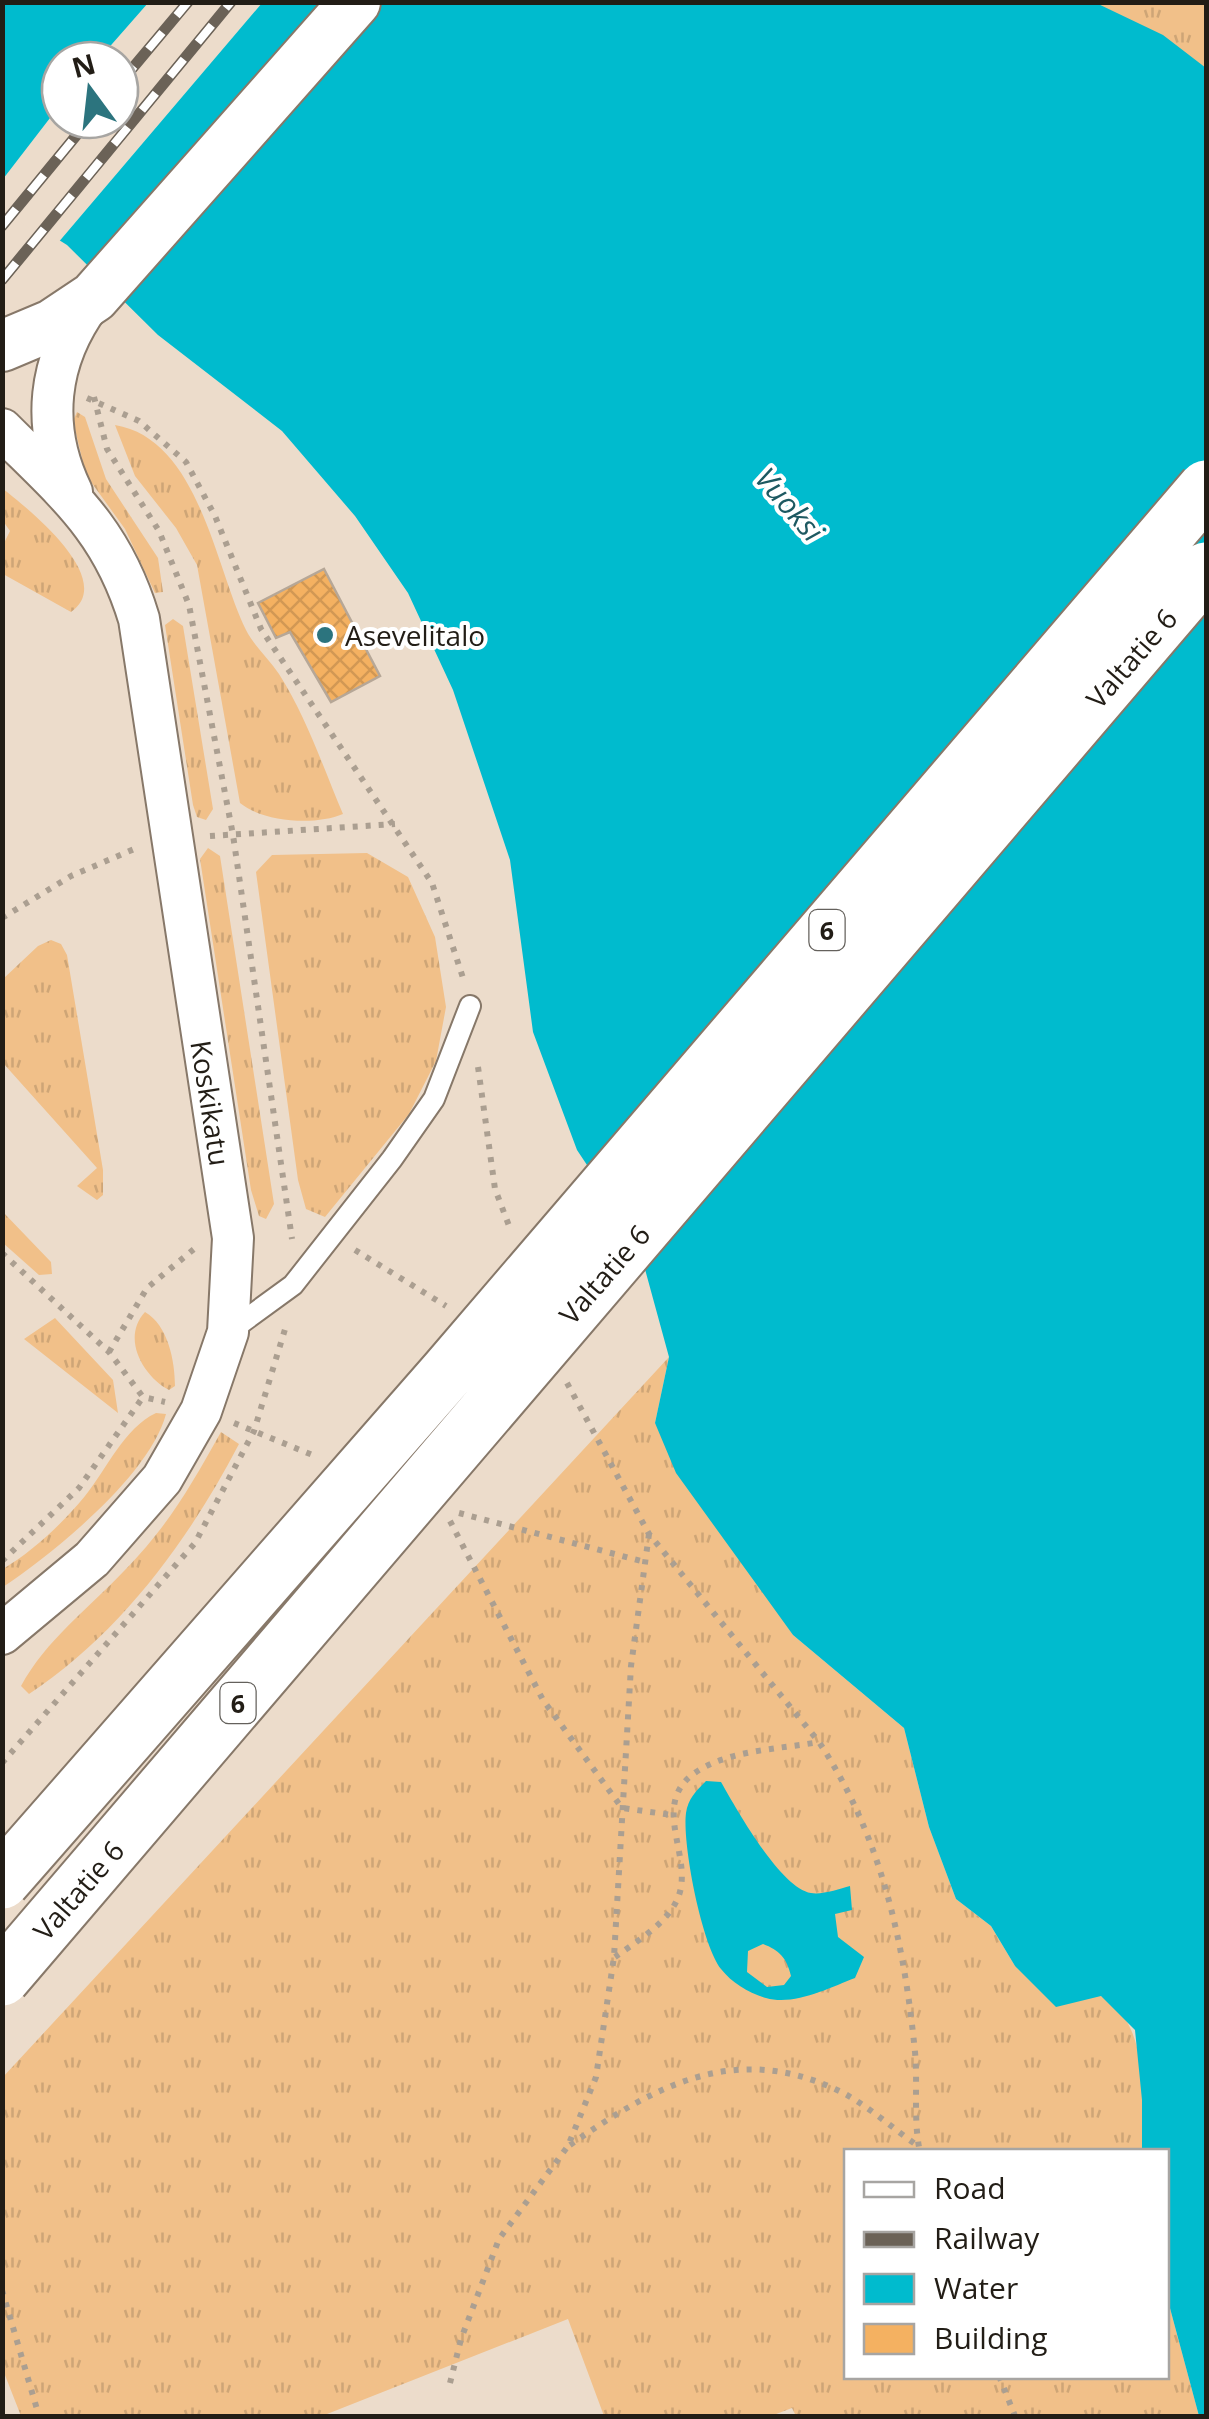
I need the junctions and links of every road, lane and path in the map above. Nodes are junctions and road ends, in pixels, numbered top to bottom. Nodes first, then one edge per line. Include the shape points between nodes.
1 (355, 2) edge
2 (94, 297) junction
3 (2, 346) edge
4 (2, 429) edge
5 (1206, 488) edge
6 (81, 509) junction
7 (1206, 570) edge
8 (395, 824) dead end
9 (170, 839) junction
10 (2, 918) edge
11 (470, 1006) dead end
12 (2, 1253) edge
13 (178, 1259) dead end
14 (228, 1332) junction
15 (109, 1352) junction
16 (144, 1396) junction
17 (201, 1411) junction
18 (323, 1459) dead end
19 (649, 1534) dead end
20 (2, 1560) edge
21 (645, 1562) junction
22 (2, 1634) edge
23 (819, 1742) dead end
24 (622, 1808) junction
25 (672, 1815) junction
26 (2, 1882) edge
27 (614, 1958) junction
28 (2, 1978) edge
29 (568, 2146) junction
30 (919, 2147) dead end
31 (2, 2290) edge
32 (1000, 2379) edge
33 (450, 2384) dead end
34 (39, 2416) edge
35 (1015, 2416) edge

1 - 2 street
2 - 3 street
2 - 6 street, Koskikatu via 69,332 51,394 58,454
4 - 6 street, Koskikatu
5 - 26 highway, Valtatie 6 / 6, bridge
6 - 9 street, Koskikatu via 125,570 139,619
7 - 28 highway, Valtatie 6 / 6, bridge
8 - 9 path
9 - 10 path via 104,860
9 - 14 street, Koskikatu via 232,1238
11 - 14 lane via 434,1098 392,1159 293,1285
12 - 15 path
13 - 15 path via 147,1288
14 - 17 street, Koskikatu
15 - 16 path
16 - 17 path
16 - 20 path via 79,1488
17 - 18 path
17 - 22 street, Koskikatu via 162,1478 92,1559
19 - 21 path
21 - 24 path
21 - 24 path via 444,1508 543,1700
23 - 25 path via 715,1763 691,1776
24 - 25 path
24 - 27 path
25 - 27 path via 681,1866 678,1898 659,1923
27 - 29 path via 596,2077
29 - 30 path via 635,2099 697,2074 774,2070 836,2089
29 - 33 path via 499,2239
31 - 34 path
32 - 35 path

